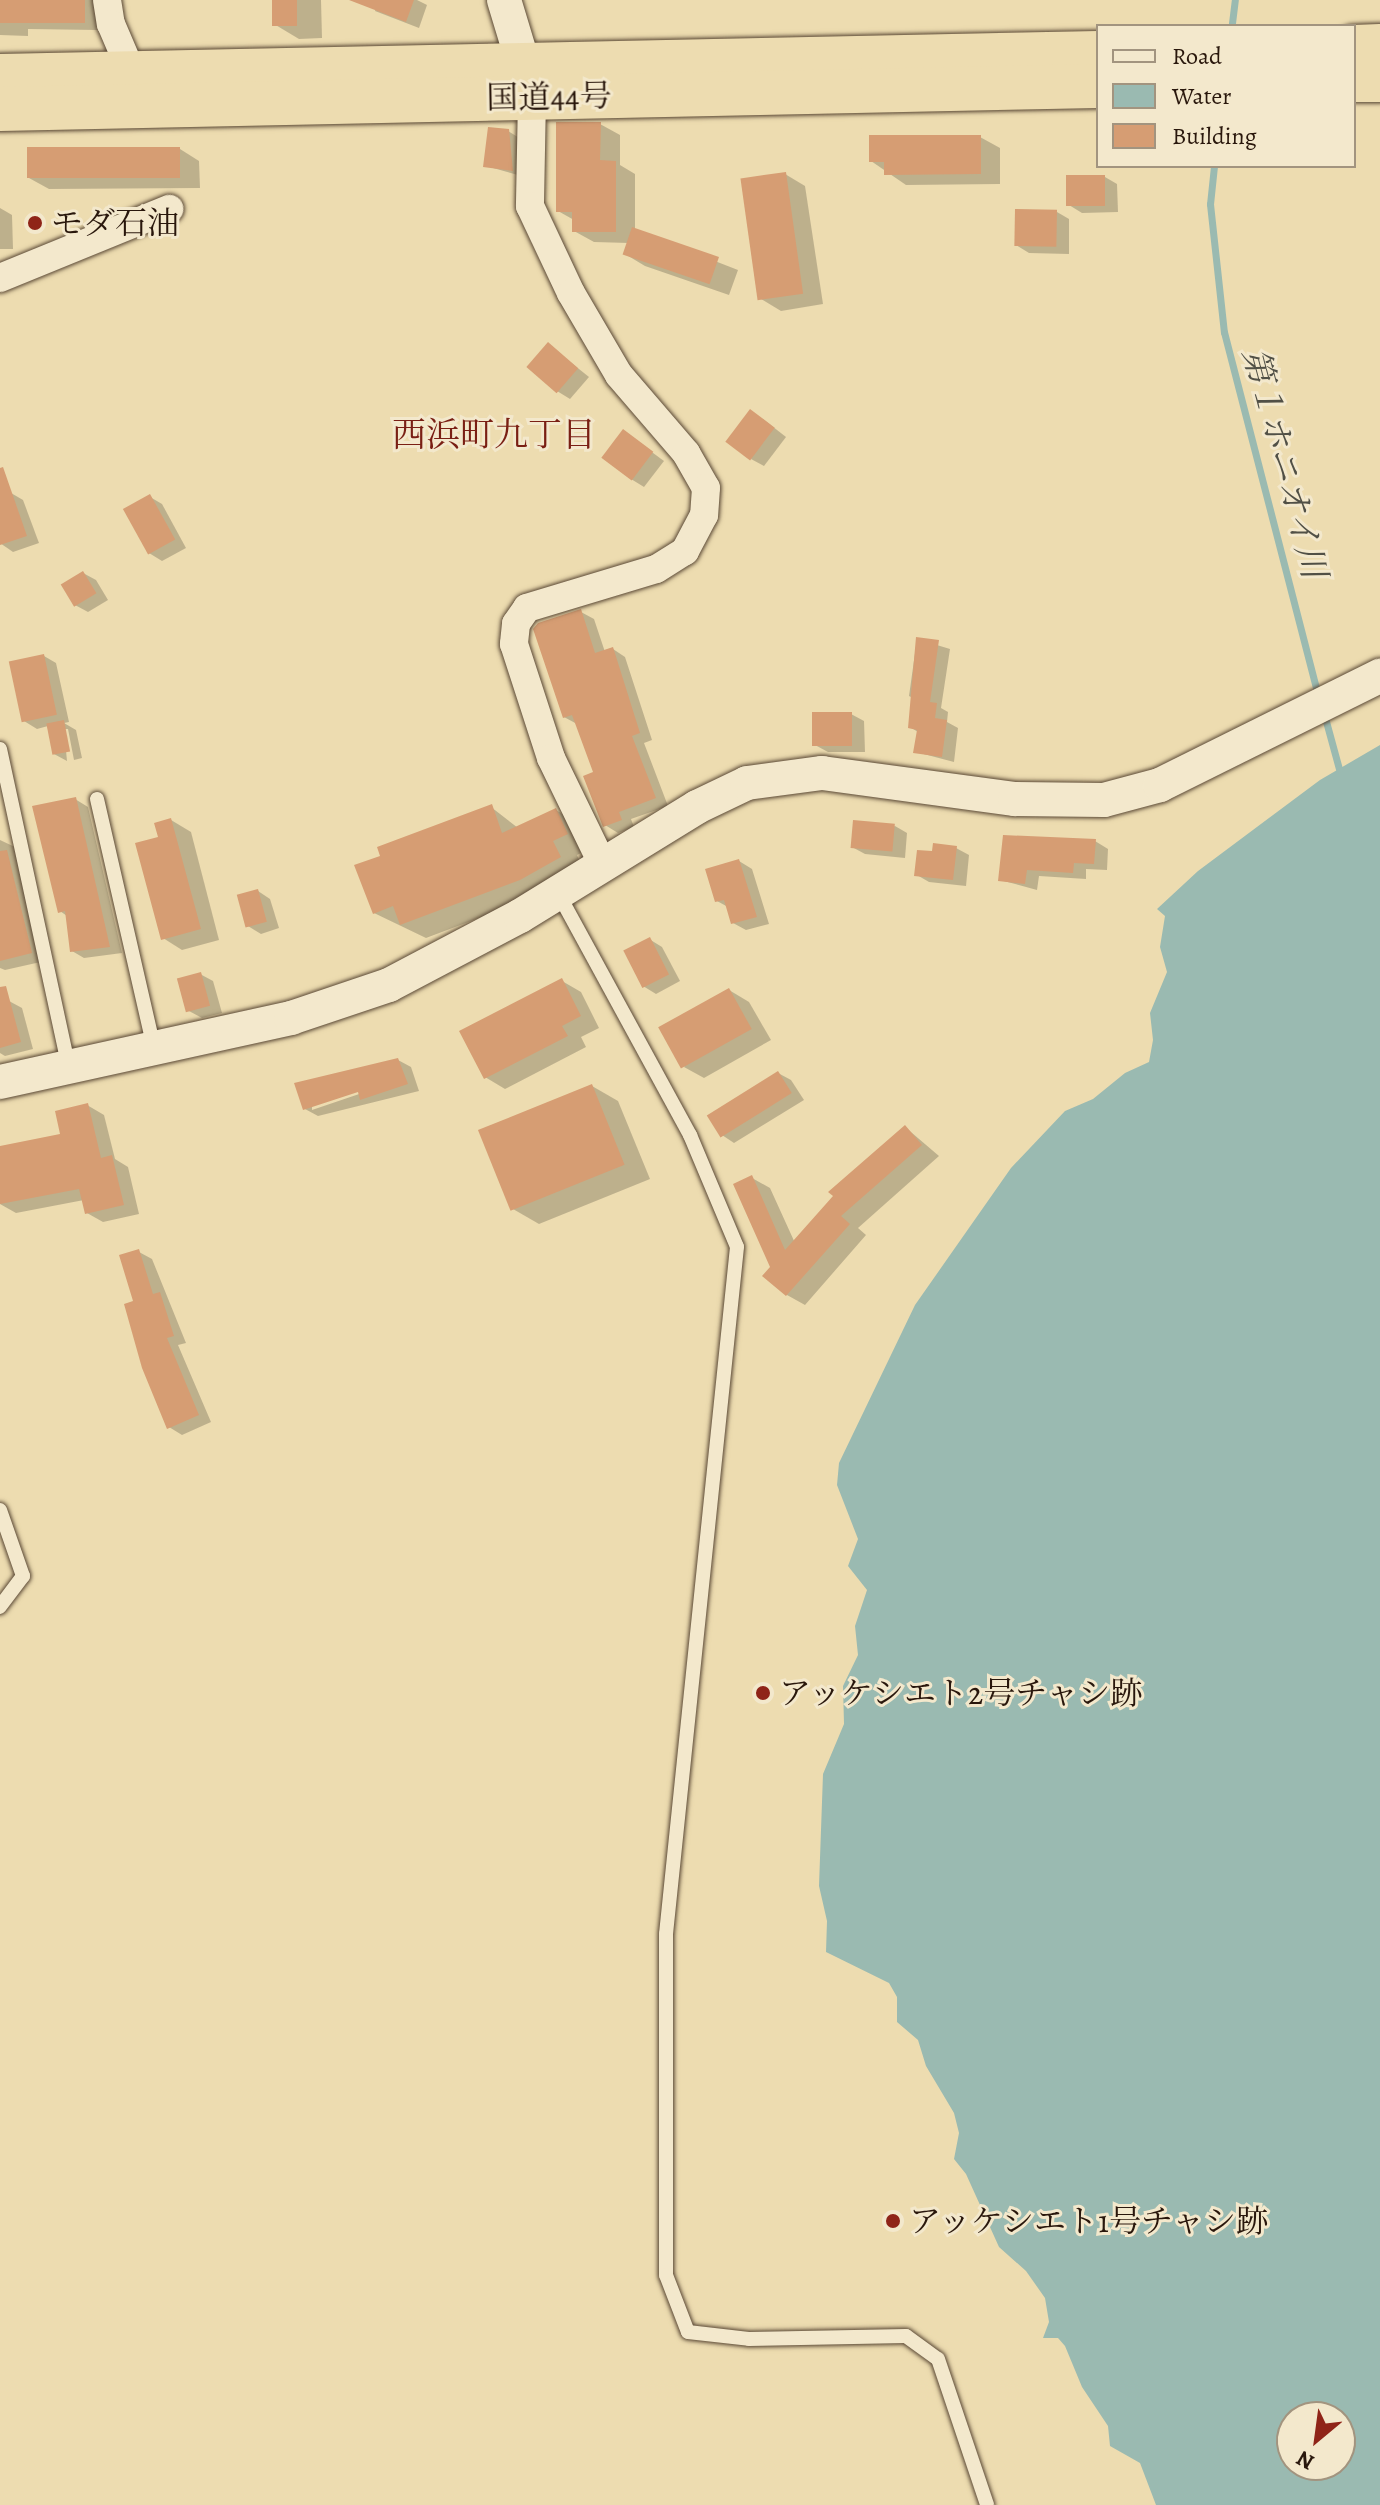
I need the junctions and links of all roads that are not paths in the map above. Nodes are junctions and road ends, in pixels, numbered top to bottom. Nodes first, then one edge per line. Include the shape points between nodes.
1 (107, 0) edge
2 (504, 0) edge
3 (1380, 46) edge
4 (1356, 47) edge
5 (1096, 53) edge
6 (0, 76) edge
7 (1356, 80) edge
8 (1380, 80) edge
9 (529, 81) junction
10 (1096, 86) edge
11 (139, 89) junction
12 (0, 109) edge
13 (169, 209) dead end
14 (0, 278) edge
15 (1380, 676) edge
16 (0, 749) edge
17 (4, 791) edge
18 (97, 799) dead end
19 (603, 865) junction
20 (558, 893) junction
21 (154, 1048) junction
22 (69, 1067) junction
23 (0, 1082) edge
24 (0, 1510) edge
25 (0, 1607) edge
26 (987, 2505) edge

1 - 11 street via 111,24
2 - 9 street
3 - 4 highway
5 - 9 highway, 国道44号
6 - 11 highway, 国道44号
7 - 8 highway
9 - 10 highway, 国道44号
9 - 11 highway, 国道44号
9 - 19 street via 530,206 571,293 619,375 686,453 706,488 704,515 685,551 656,569 527,608 516,624 514,644 551,758
11 - 12 highway, 国道44号
13 - 14 street
15 - 19 street via 1160,785 1104,800 1015,799 822,773 747,783
16 - 17 lane
17 - 22 lane
18 - 21 lane
19 - 20 street
20 - 21 street via 389,985 291,1018
20 - 26 lane via 690,1135 737,1247 666,1934 666,2275 688,2332 749,2339 906,2336 938,2359
21 - 22 street
22 - 23 street
24 - 25 lane via 23,1576

